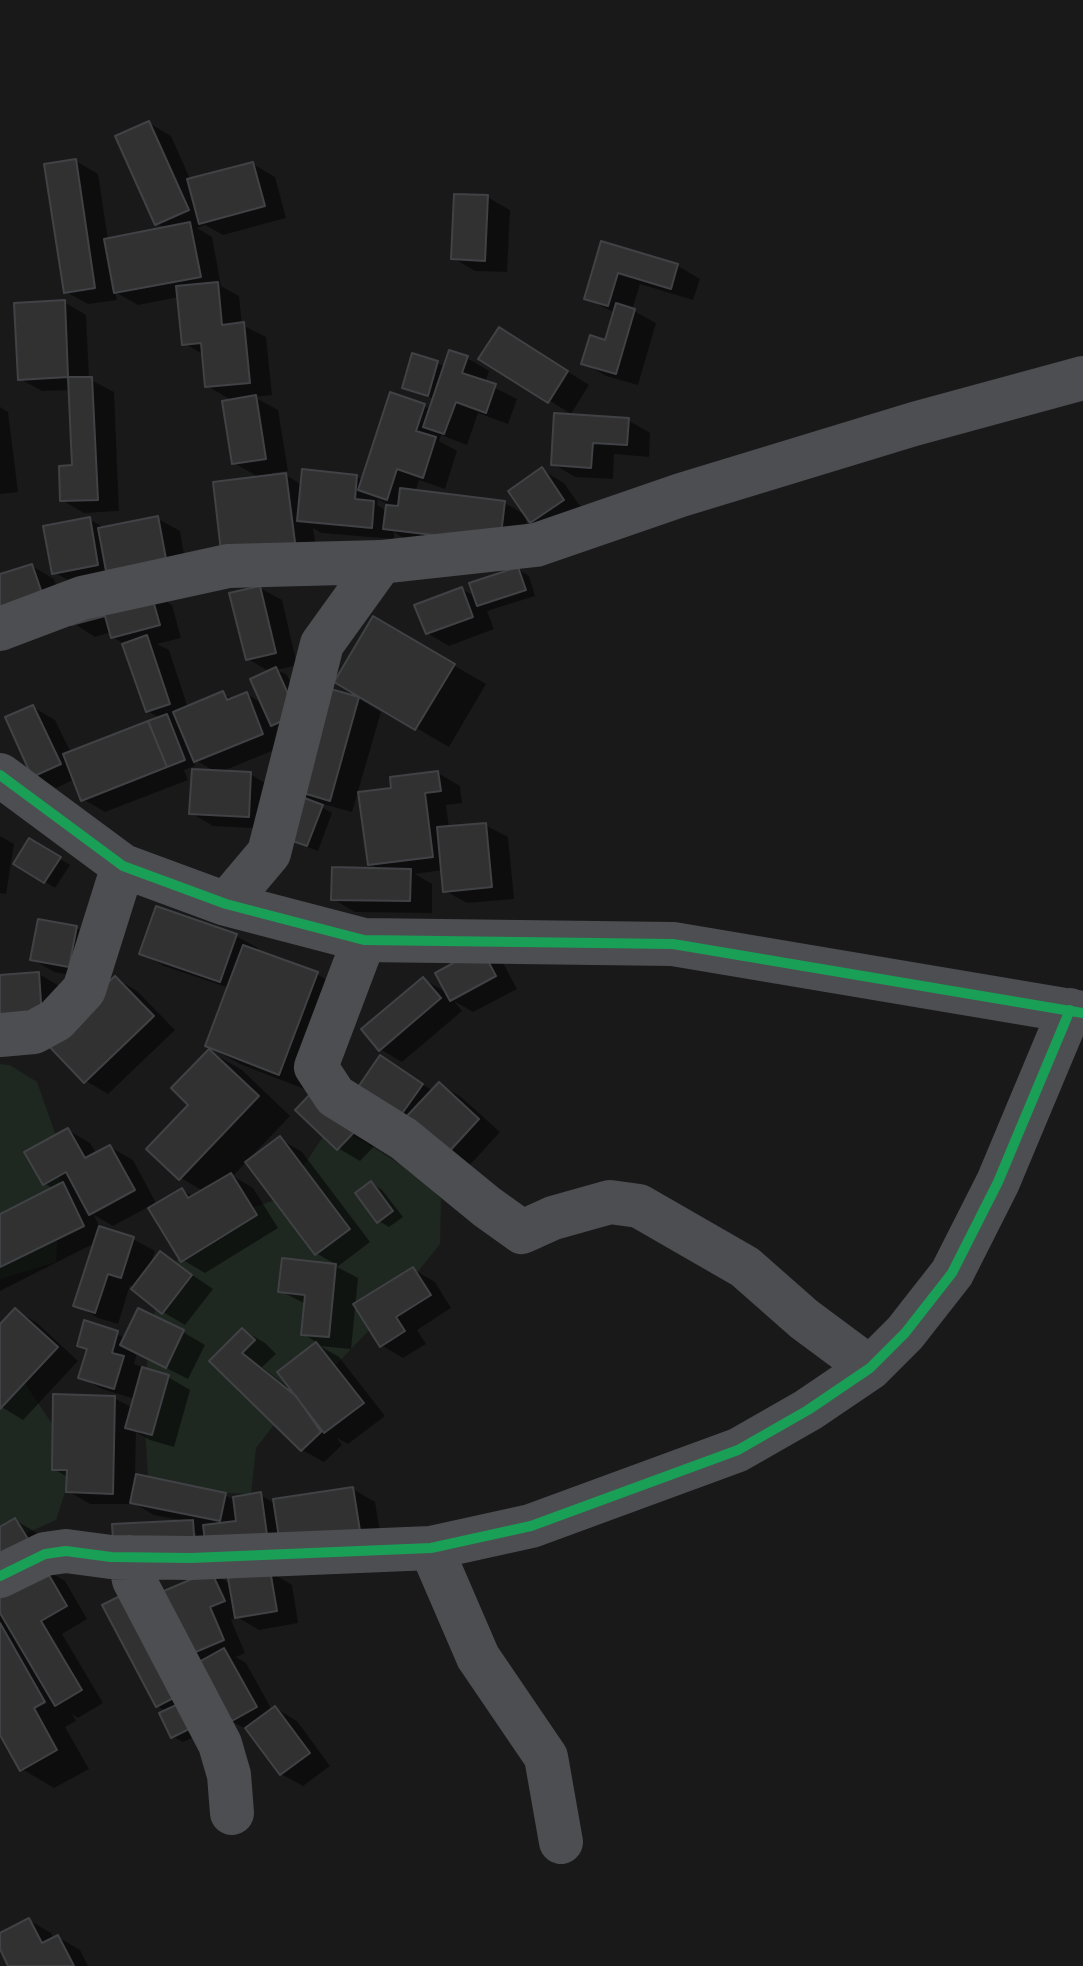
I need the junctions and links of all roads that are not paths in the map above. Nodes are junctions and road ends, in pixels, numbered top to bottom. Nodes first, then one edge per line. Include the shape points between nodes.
1 (1083, 378) edge
2 (381, 562) junction
3 (0, 629) edge
4 (0, 775) edge
5 (123, 866) junction
6 (226, 904) junction
7 (364, 940) junction
8 (1076, 1012) edge
9 (0, 1035) edge
10 (870, 1368) junction
11 (431, 1548) junction
12 (129, 1557) junction
13 (0, 1576) edge
14 (232, 1813) dead end
15 (561, 1842) dead end

1 - 2 street via 710,486 536,545
2 - 3 street via 228,566 82,598
2 - 6 street via 322,644 269,853
4 - 5 street
5 - 6 street
5 - 9 street via 84,990 56,1020 34,1032
6 - 7 street
7 - 8 street via 673,944
7 - 10 street via 316,1067 335,1096 404,1139 522,1232 610,1202 639,1206 745,1267
8 - 10 street via 952,1273
10 - 11 street via 738,1450 531,1526
11 - 12 street
11 - 15 street via 478,1657 546,1757
12 - 13 street via 45,1554
12 - 14 street via 134,1580 220,1744

